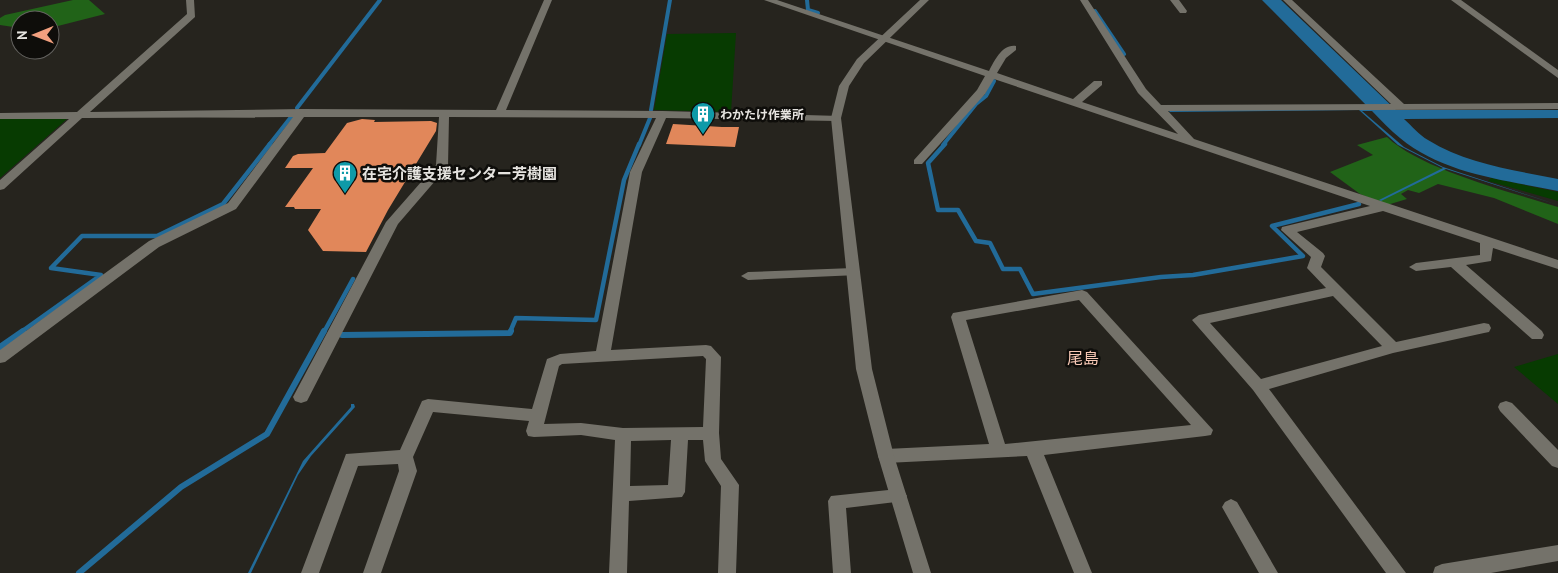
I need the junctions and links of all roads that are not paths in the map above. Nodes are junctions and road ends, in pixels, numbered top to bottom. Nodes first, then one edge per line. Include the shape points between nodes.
1 (190, 0) edge
2 (548, 0) edge
3 (768, 0) edge
4 (925, 0) edge
5 (1084, 0) edge
6 (1174, 0) edge
7 (1287, 0) edge
8 (1455, 0) edge
9 (801, 6) edge
10 (1183, 11) dead end
11 (885, 38) junction
12 (1013, 48) dead end
13 (1558, 75) edge
14 (991, 76) junction
15 (1098, 83) dead end
16 (1075, 102) junction
17 (1400, 106) junction
18 (1558, 106) edge
19 (1158, 108) junction
20 (302, 112) junction
21 (499, 114) junction
22 (663, 114) junction
23 (79, 115) junction
24 (444, 115) junction
25 (0, 116) edge
26 (836, 118) junction
27 (1192, 142) junction
28 (918, 162) dead end
29 (0, 186) edge
30 (1384, 207) junction
31 (1487, 241) junction
32 (1454, 262) junction
33 (1558, 265) edge
34 (1416, 267) dead end
35 (853, 272) junction
36 (748, 276) dead end
37 (1337, 290) junction
38 (1484, 328) dead end
39 (1538, 335) dead end
40 (1393, 348) junction
41 (603, 355) junction
42 (0, 358) edge
43 (1258, 386) junction
44 (301, 397) dead end
45 (1506, 407) dead end
46 (538, 416) junction
47 (711, 432) junction
48 (680, 434) junction
49 (623, 435) junction
50 (1033, 449) junction
51 (999, 451) junction
52 (886, 456) junction
53 (405, 457) junction
54 (1558, 461) edge
55 (620, 494) junction
56 (898, 496) junction
57 (1231, 507) dead end
58 (1558, 553) edge
59 (310, 573) edge
60 (372, 573) edge
61 (618, 573) edge
62 (727, 573) edge
63 (842, 573) edge
64 (922, 573) edge
65 (1083, 573) edge
66 (1269, 573) edge
67 (1397, 573) edge
68 (1442, 573) edge

1 - 23 street via 192,15
2 - 21 street
3 - 9 street
4 - 11 street
5 - 19 street via 1142,91
6 - 10 street
7 - 17 street
8 - 13 street
9 - 11 street
11 - 14 street
11 - 26 street via 860,61 844,86
12 - 14 street via 1002,56
14 - 16 street
14 - 28 street via 981,92
15 - 16 street
16 - 27 street
17 - 18 street
17 - 19 street
19 - 27 street
20 - 23 street
20 - 24 street
20 - 42 street via 232,206 154,244
21 - 22 street
21 - 24 street
22 - 26 street
22 - 41 street via 636,172
23 - 25 street
23 - 29 street
24 - 44 street via 442,166 392,222
26 - 35 street
27 - 30 street
30 - 31 street
30 - 37 street via 1287,230 1318,256 1314,268
31 - 32 street via 1486,258
31 - 33 street
32 - 34 street
32 - 39 street
35 - 36 street
35 - 52 street via 864,369
37 - 40 street
37 - 43 street via 1199,320
38 - 40 street
40 - 43 street
41 - 46 street via 560,358 552,363
41 - 47 street via 706,350 714,357
43 - 67 street
45 - 54 street
46 - 49 street via 534,431 581,429
46 - 53 street via 428,405
47 - 48 street
47 - 62 street via 713,461 730,485
48 - 49 street
48 - 55 street via 676,492
49 - 55 street
50 - 51 street
50 - 51 street via 1205,430 1082,295 958,317
50 - 65 street
51 - 52 street
52 - 56 street
53 - 59 street via 352,459
53 - 60 street via 408,471
55 - 61 street
56 - 63 street via 837,501
56 - 64 street
57 - 66 street
58 - 68 street

